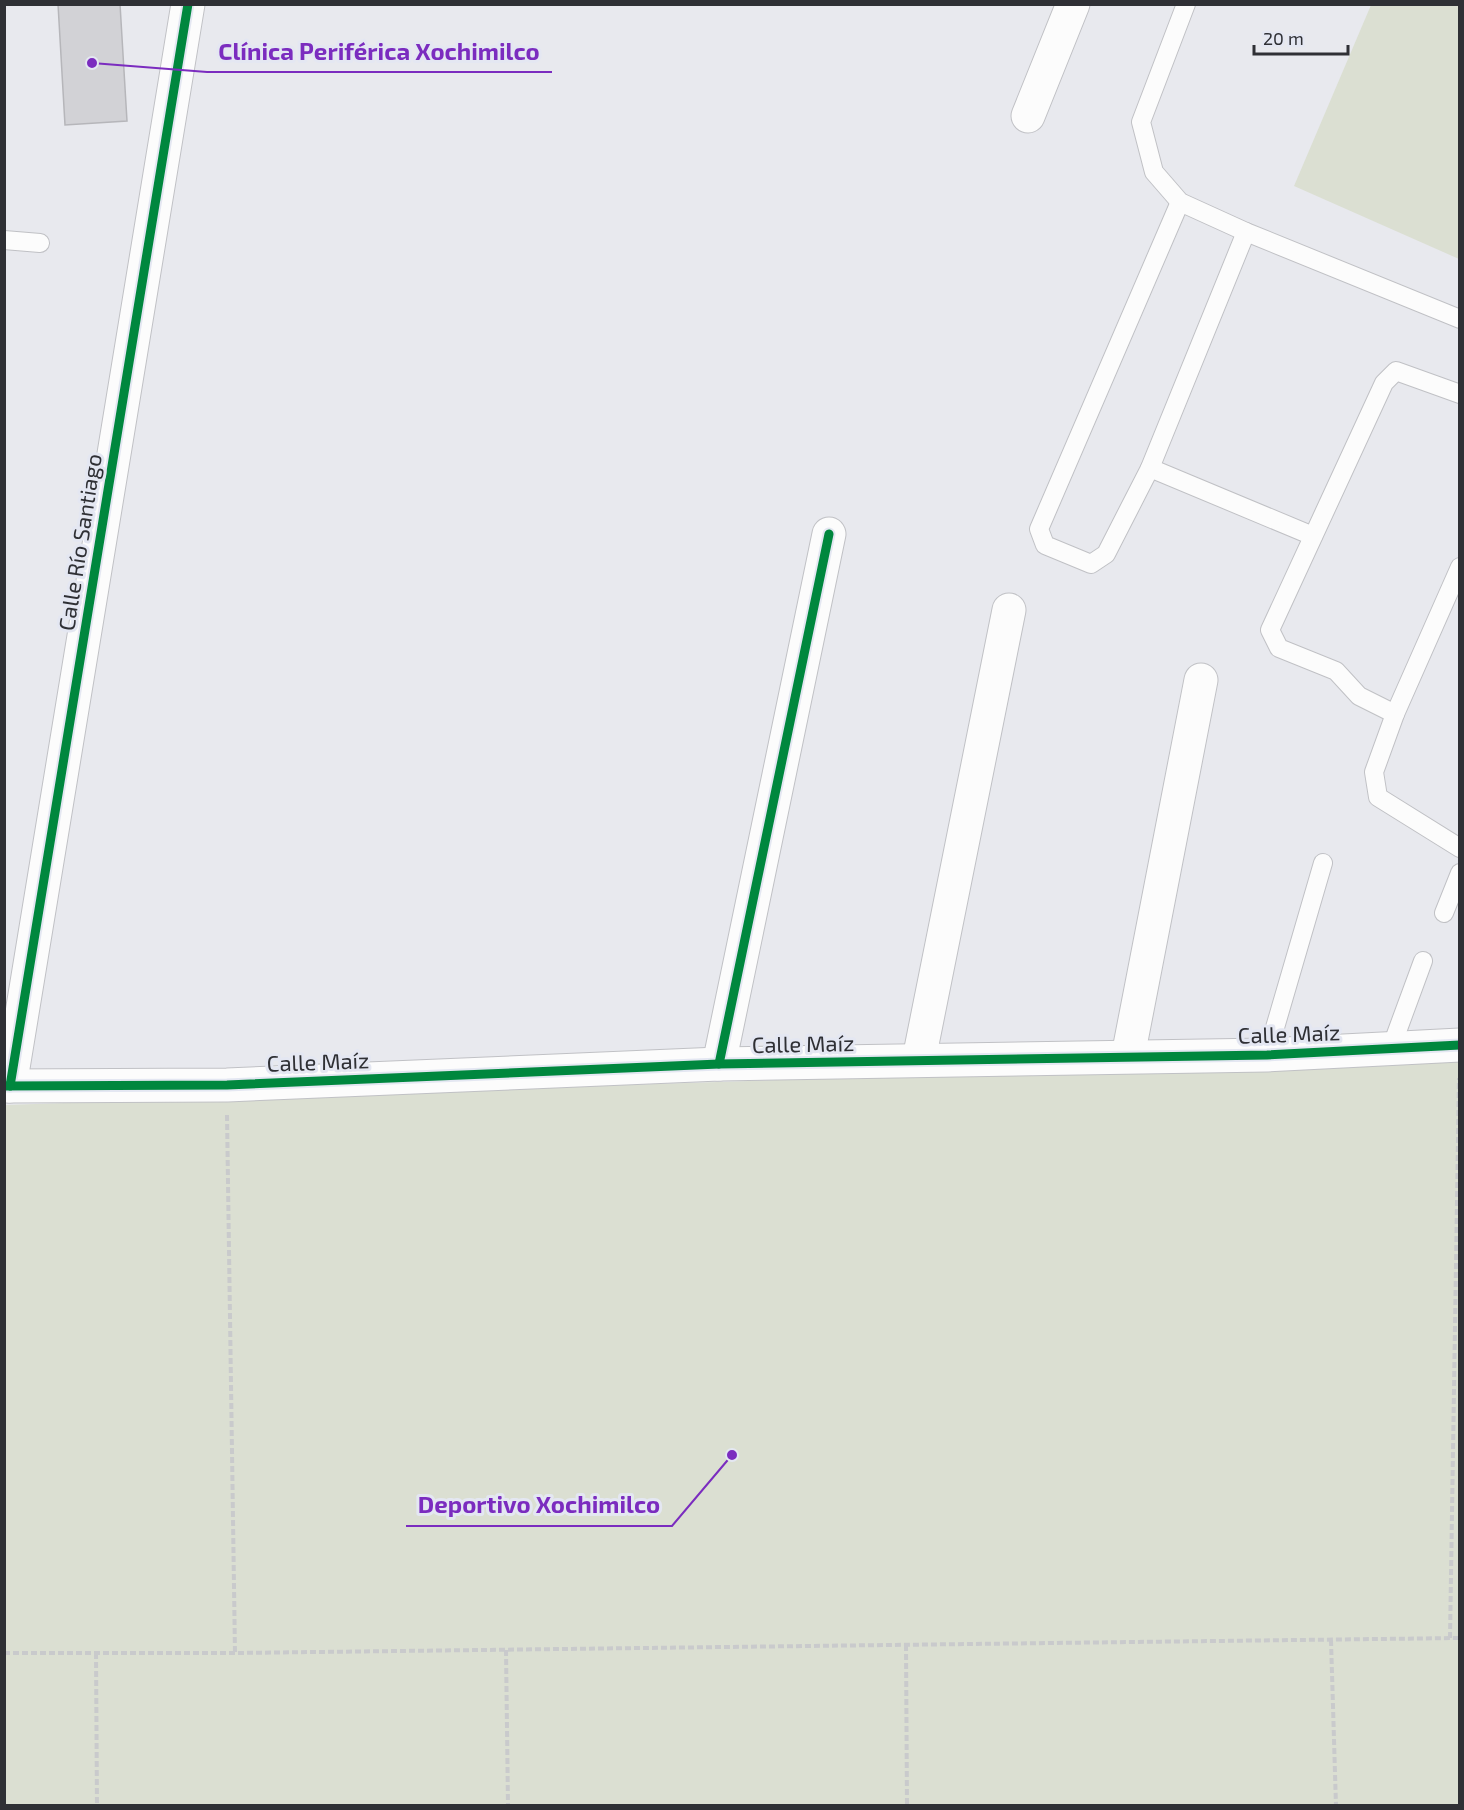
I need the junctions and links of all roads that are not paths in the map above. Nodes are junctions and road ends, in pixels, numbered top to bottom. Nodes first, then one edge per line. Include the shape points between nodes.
1 (188, 4) edge
2 (1073, 4) edge
3 (1186, 4) edge
4 (1028, 116) dead end
5 (1180, 202) junction
6 (1246, 232) junction
7 (4, 240) edge
8 (40, 243) dead end
9 (1460, 319) edge
10 (1460, 394) edge
11 (1150, 468) junction
12 (829, 534) dead end
13 (1313, 536) junction
14 (1460, 567) edge
15 (1009, 610) dead end
16 (1201, 680) dead end
17 (1395, 714) junction
18 (1460, 848) edge
19 (1323, 863) dead end
20 (1460, 873) edge
21 (1444, 913) dead end
22 (1423, 961) dead end
23 (1460, 1045) edge
24 (1391, 1048) junction
25 (1266, 1055) junction
26 (1128, 1056) junction
27 (919, 1059) junction
28 (719, 1064) junction
29 (7, 1086) edge

1 - 29 street, Calle Río Santiago
2 - 4 street
3 - 5 lane via 1141,122 1154,172
5 - 6 lane
5 - 11 lane via 1039,528 1045,545 1091,564 1106,554
6 - 9 lane
6 - 11 lane
7 - 8 lane
10 - 13 lane via 1396,371 1384,383
11 - 13 lane
12 - 28 street
13 - 17 lane via 1270,630 1279,648 1336,671 1359,696
14 - 17 lane
15 - 27 street
16 - 26 street
17 - 18 lane via 1374,772 1378,797
19 - 25 lane
20 - 21 lane
22 - 24 lane
23 - 24 street, Calle Maíz
24 - 25 street, Calle Maíz
25 - 26 street, Calle Maíz
26 - 27 street, Calle Maíz
27 - 28 street, Calle Maíz
28 - 29 street, Calle Maíz via 227,1085

